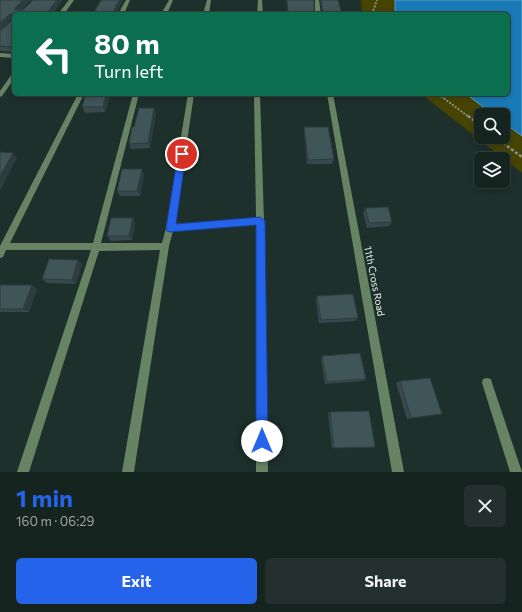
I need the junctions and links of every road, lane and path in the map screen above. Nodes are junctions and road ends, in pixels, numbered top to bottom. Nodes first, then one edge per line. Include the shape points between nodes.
1 (72, 0) edge
2 (128, 0) edge
3 (171, 0) edge
4 (209, 0) edge
5 (260, 0) edge
6 (317, 0) edge
7 (377, 0) edge
8 (62, 12) edge
9 (122, 12) edge
10 (165, 12) edge
11 (206, 12) edge
12 (260, 12) edge
13 (318, 12) edge
14 (373, 12) edge
15 (0, 55) edge
16 (12, 56) edge
17 (12, 78) edge
18 (0, 95) edge
19 (80, 96) edge
20 (135, 96) edge
21 (191, 96) edge
22 (257, 96) edge
23 (330, 96) edge
24 (441, 96) edge
25 (474, 121) edge
26 (504, 144) edge
27 (522, 157) edge
28 (260, 221) junction
29 (170, 228) junction
30 (165, 246) junction
31 (96, 248) junction
32 (2, 250) edge
33 (487, 383) dead end
34 (23, 472) edge
35 (128, 472) edge
36 (262, 472) edge
37 (398, 472) edge
38 (516, 472) edge

1 - 8 street
2 - 9 street
3 - 10 street
4 - 11 street
5 - 12 street
6 - 13 street
7 - 14 path
15 - 16 street
17 - 18 street
19 - 32 street
20 - 31 street
21 - 29 street
22 - 28 street
23 - 37 street, 11th Cross Road
24 - 25 path
26 - 27 path
28 - 29 street
28 - 36 street
29 - 30 street
30 - 31 street
30 - 35 street
31 - 32 street
31 - 34 street
33 - 38 street

